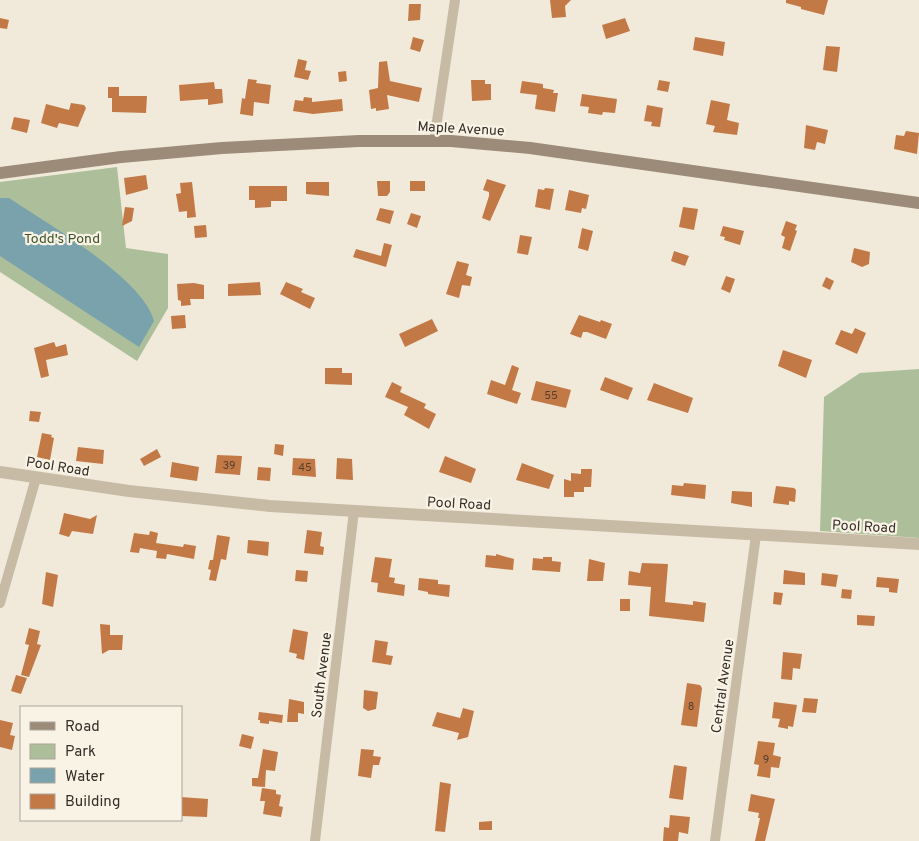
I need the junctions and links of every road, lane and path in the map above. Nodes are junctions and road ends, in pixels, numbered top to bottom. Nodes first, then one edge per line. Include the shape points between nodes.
1 (455, 0) edge
2 (434, 141) junction
3 (0, 173) edge
4 (919, 203) edge
5 (0, 472) edge
6 (36, 478) junction
7 (354, 511) junction
8 (756, 535) junction
9 (919, 544) edge
10 (0, 603) edge
11 (315, 841) edge
12 (715, 841) edge

1 - 2 street
2 - 3 main road, Maple Avenue via 292,144 167,152
2 - 4 main road, Maple Avenue via 530,148
5 - 6 street, Pool Road
6 - 7 street, Pool Road via 201,499
6 - 10 street
7 - 8 street, Pool Road
7 - 11 street, South Avenue
8 - 9 street, Pool Road
8 - 12 street, Central Avenue

